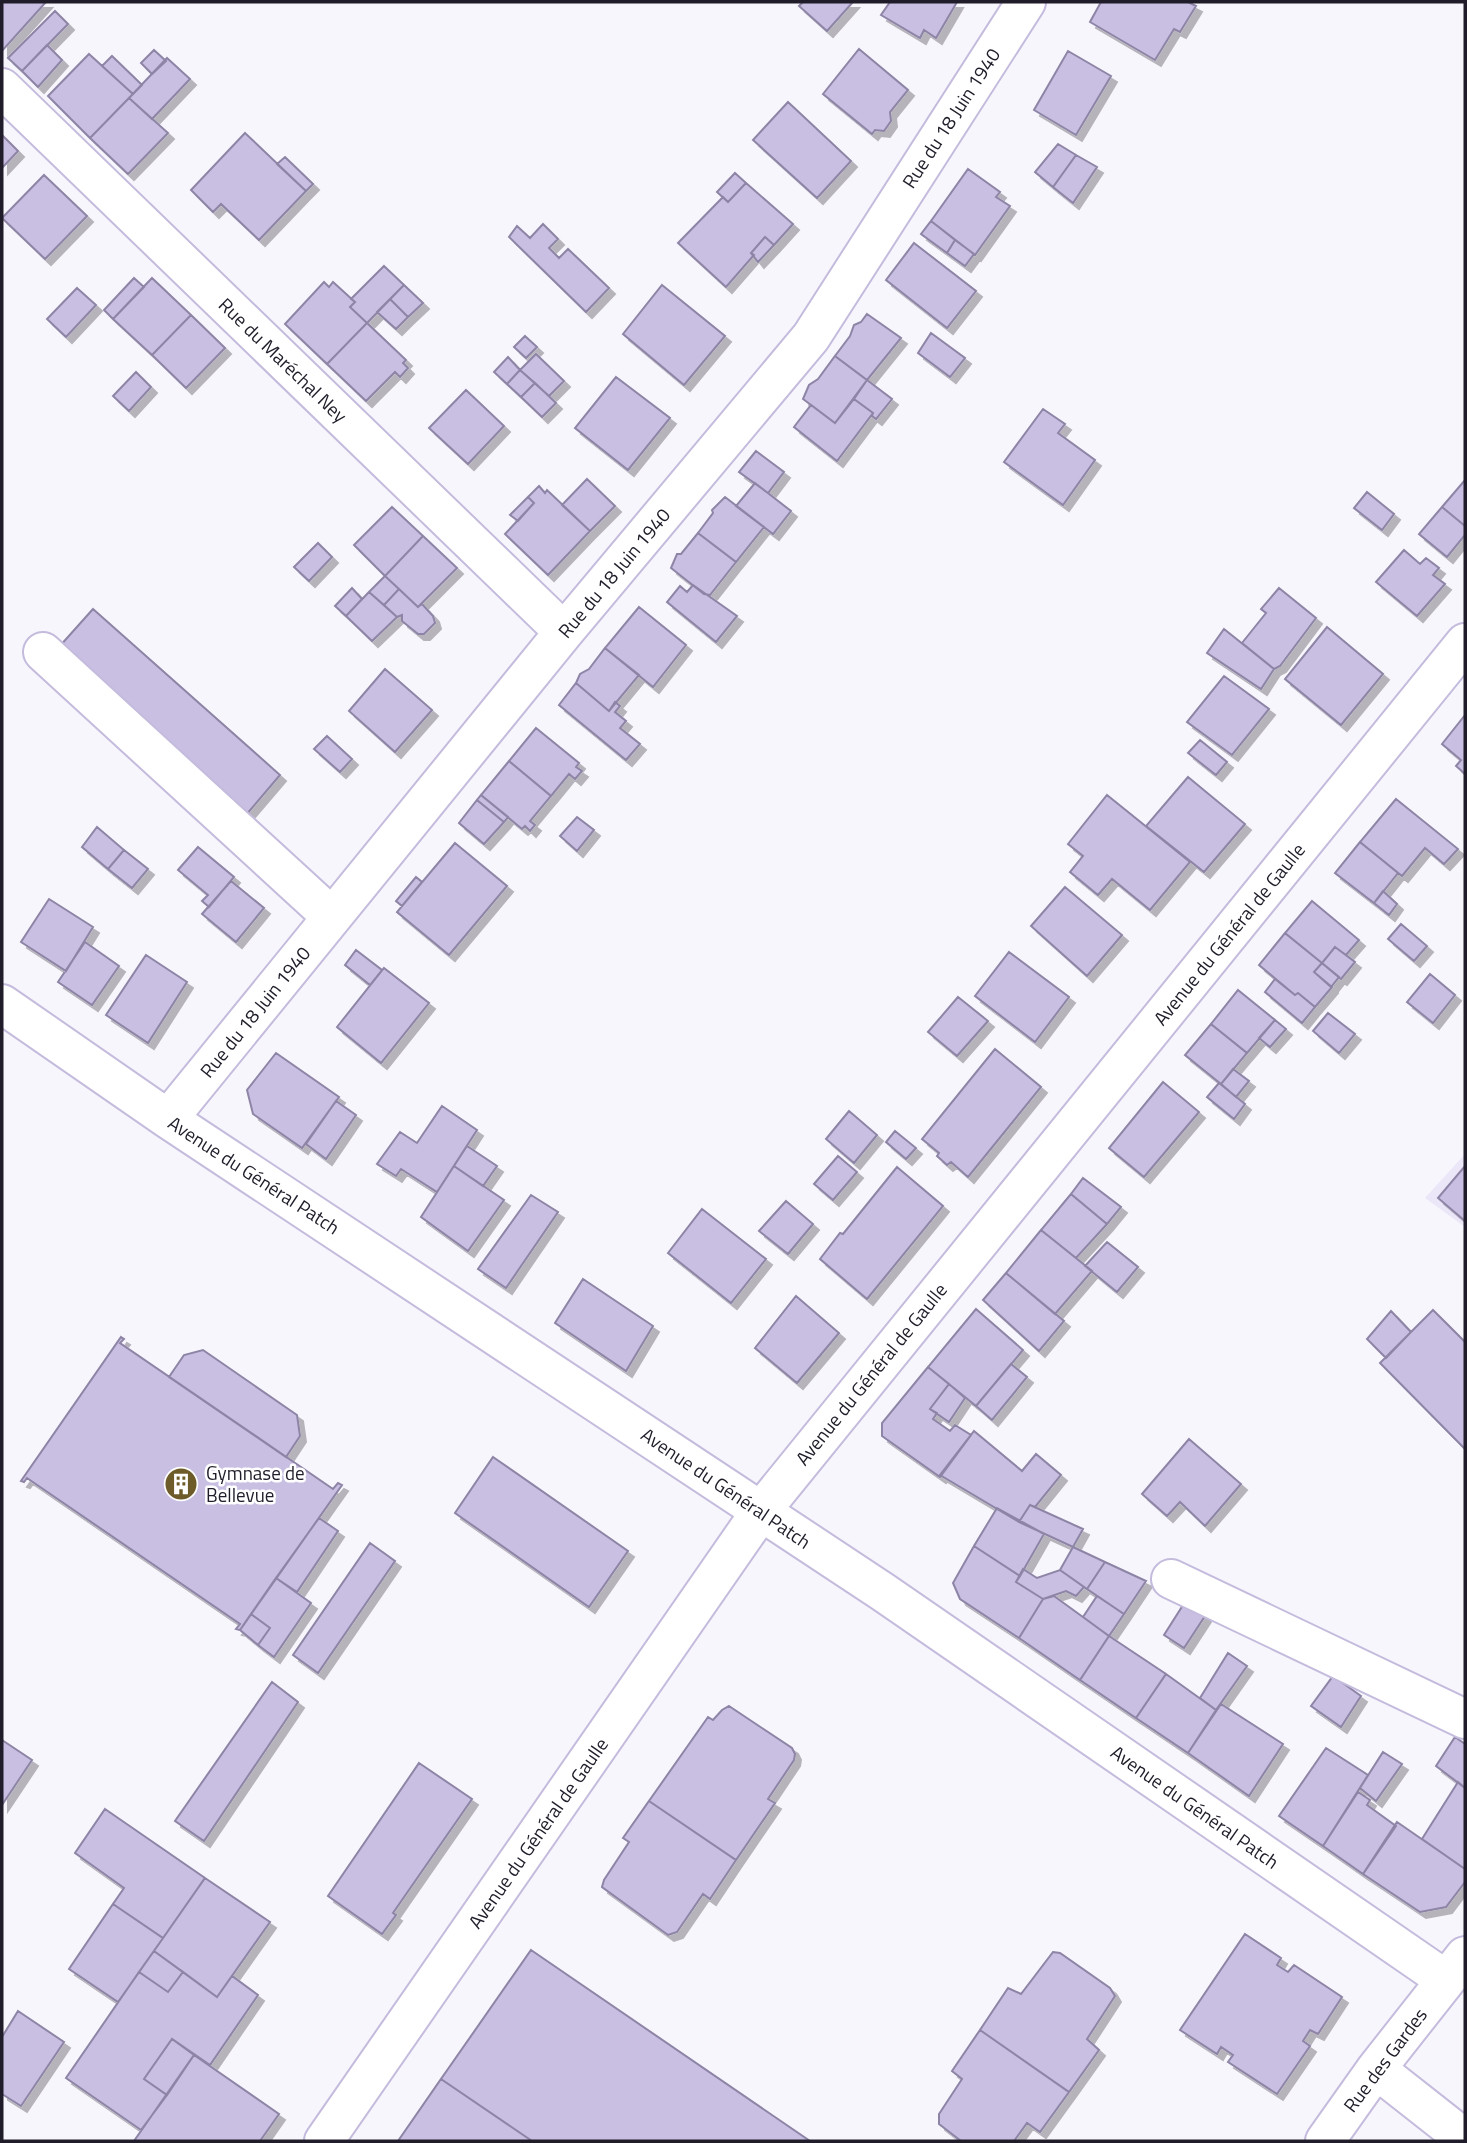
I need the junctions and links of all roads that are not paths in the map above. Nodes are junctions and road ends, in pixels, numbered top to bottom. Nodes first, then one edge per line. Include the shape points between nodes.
1 (1026, 2) edge
2 (2, 88) edge
3 (565, 632) junction
4 (1465, 643) edge
5 (43, 652) dead end
6 (332, 917) junction
7 (2, 1004) edge
8 (168, 1119) junction
9 (761, 1511) junction
10 (1171, 1579) dead end
11 (1465, 1718) edge
12 (1456, 1968) edge
13 (1376, 2069) junction
14 (1465, 2139) edge
15 (324, 2141) edge
16 (1325, 2141) edge

1 - 3 street, Rue du 18 Juin 1940 via 811,337
2 - 3 street, Rue du Maréchal Ney
3 - 6 street, Rue du 18 Juin 1940
4 - 9 street, Avenue du Général de Gaulle
5 - 6 street
6 - 8 street, Rue du 18 Juin 1940
7 - 8 street, Avenue du Général Patch
8 - 9 street, Avenue du Général Patch
9 - 12 street, Avenue du Général Patch
9 - 15 street, Avenue du Général de Gaulle
10 - 11 street
12 - 13 street, Rue des Gardes
13 - 14 street
13 - 16 street, Rue des Gardes

